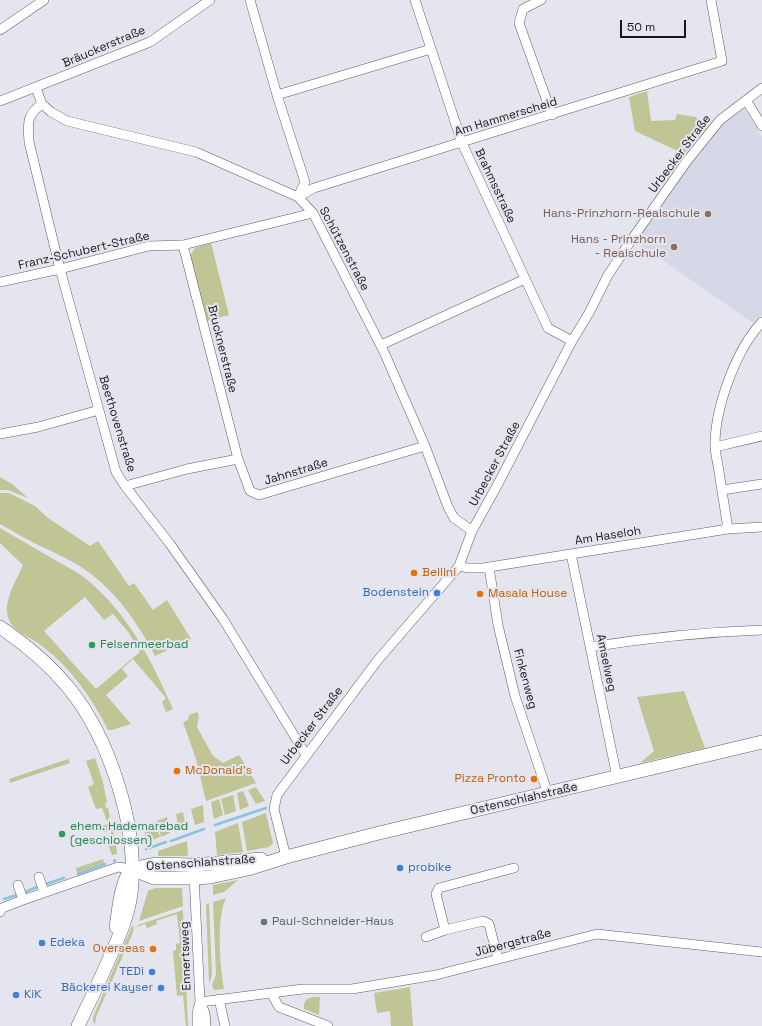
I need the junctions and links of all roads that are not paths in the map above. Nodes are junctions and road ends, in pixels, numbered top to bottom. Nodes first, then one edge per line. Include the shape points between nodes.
1 (44, 0) edge
2 (210, 0) edge
3 (250, 0) edge
4 (415, 0) edge
5 (541, 0) edge
6 (711, 0) edge
7 (0, 30) edge
8 (431, 49) junction
9 (36, 88) junction
10 (762, 88) edge
11 (277, 94) junction
12 (746, 100) junction
13 (0, 101) edge
14 (42, 104) junction
15 (552, 115) junction
16 (762, 126) edge
17 (462, 143) junction
18 (298, 197) junction
19 (313, 213) junction
20 (183, 245) junction
21 (60, 269) junction
22 (525, 279) junction
23 (0, 282) edge
24 (762, 322) edge
25 (572, 341) junction
26 (381, 345) junction
27 (99, 410) junction
28 (0, 434) edge
29 (762, 436) edge
30 (425, 446) junction
31 (715, 447) junction
32 (238, 458) junction
33 (762, 484) edge
34 (125, 486) junction
35 (722, 490) junction
36 (762, 527) edge
37 (728, 529) junction
38 (472, 531) junction
39 (571, 554) junction
40 (459, 566) junction
41 (489, 567) junction
42 (0, 628) edge
43 (762, 630) edge
44 (590, 647) junction
45 (762, 742) edge
46 (306, 755) junction
47 (617, 777) junction
48 (548, 794) junction
49 (286, 857) junction
50 (514, 868) dead end
51 (131, 869) junction
52 (194, 871) junction
53 (39, 877) dead end
54 (18, 885) dead end
55 (44, 892) junction
56 (23, 900) junction
57 (1, 907) edge
58 (445, 930) junction
59 (426, 937) dead end
60 (762, 952) edge
61 (498, 959) junction
62 (271, 993) junction
63 (219, 999) junction
64 (200, 1002) junction
65 (78, 1026) edge
66 (197, 1026) edge
67 (206, 1026) edge
68 (225, 1026) edge
69 (328, 1026) edge

1 - 7 street
2 - 9 street, Bräuckerstraße via 150,42
3 - 11 street
4 - 8 street, Brahmsstraße
5 - 15 street via 523,9 519,23
6 - 15 street, Am Hammerscheid via 722,61
8 - 11 street
8 - 17 street, Brahmsstraße
9 - 13 street, Bräuckerstraße
9 - 14 street
10 - 12 street, Urbecker Straße
11 - 18 street via 305,182
12 - 16 street
12 - 25 street, Urbecker Straße via 720,120 687,161 608,275
14 - 18 street, Schützenstraße via 66,121 196,152
14 - 21 street, Beethovenstraße via 35,108 28,120 29,142
15 - 17 street, Am Hammerscheid
17 - 18 street, Am Hammerscheid via 314,188
17 - 22 street, Brahmsstraße
18 - 19 street, Schützenstraße
19 - 20 street, Franz-Schubert-Straße
19 - 26 street, Schützenstraße
20 - 21 street, Franz-Schubert-Straße via 149,246
20 - 32 street, Brucknerstraße
21 - 23 street, Franz-Schubert-Straße
21 - 27 street, Beethovenstraße
22 - 25 street, Brahmsstraße via 548,328
22 - 26 street
24 - 31 street via 745,345 730,377 717,420
25 - 38 street, Urbecker Straße
26 - 30 street, Schützenstraße
27 - 28 street via 38,427
27 - 34 street, Beethovenstraße via 116,472
29 - 31 street
30 - 32 street, Jahnstraße via 259,495 250,491
30 - 38 street, Schützenstraße via 454,518
31 - 35 street
32 - 34 street
33 - 35 street
34 - 46 street, Beethovenstraße via 223,619
35 - 37 street
36 - 37 street, Am Haseloh
37 - 39 street, Am Haseloh
38 - 40 street, Urbecker Straße
39 - 41 street, Am Haseloh
39 - 44 street, Amselweg
40 - 41 street, Am Haseloh
40 - 46 street, Urbecker Straße via 377,661
41 - 48 street, Finkenweg via 498,625 515,696
42 - 51 street via 52,669 69,688 95,727 122,797 129,830
43 - 44 street via 637,640
44 - 47 street, Amselweg
45 - 47 street, Ostenschlahstraße
46 - 49 street, Urbecker Straße via 277,795 274,809
47 - 48 street, Ostenschlahstraße
48 - 49 street, Ostenschlahstraße
49 - 52 street, Ostenschlahstraße via 248,869 210,876
50 - 58 street via 439,888 436,894
51 - 52 street, Ostenschlahstraße via 154,878
51 - 55 street via 118,867
51 - 65 street via 128,912 114,949
52 - 64 street, Ennertsweg
53 - 55 street
54 - 56 street
55 - 56 street
56 - 57 street
58 - 59 street
58 - 61 street via 482,921 489,924
60 - 61 street, Jübergstraße via 593,934
61 - 62 street, Jübergstraße via 436,975 352,989 303,989
62 - 63 street, Ennertsweg
62 - 69 street via 279,1007
63 - 64 street, Ennertsweg
63 - 68 street
64 - 66 street
64 - 67 street via 205,1013

